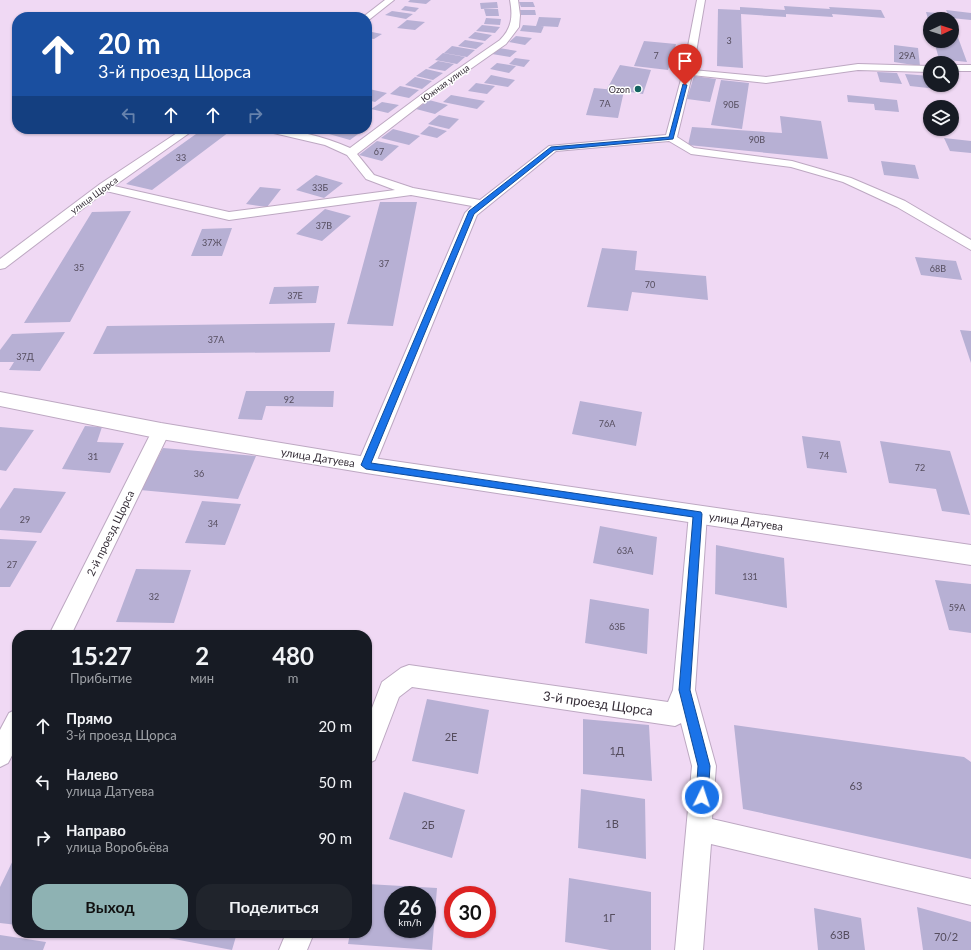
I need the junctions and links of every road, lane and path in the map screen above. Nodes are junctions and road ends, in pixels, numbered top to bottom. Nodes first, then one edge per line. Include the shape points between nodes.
1 (390, 0) edge
2 (514, 0) edge
3 (701, 0) edge
4 (372, 13) edge
5 (959, 68) edge
6 (971, 68) edge
7 (923, 69) edge
8 (688, 72) junction
9 (183, 134) edge
10 (290, 134) edge
11 (671, 138) junction
12 (351, 153) junction
13 (104, 187) junction
14 (411, 191) junction
15 (482, 204) junction
16 (971, 246) edge
17 (0, 265) edge
18 (0, 399) edge
19 (161, 431) junction
20 (366, 465) junction
21 (698, 514) junction
22 (971, 555) edge
23 (62, 630) edge
24 (684, 690) junction
25 (12, 731) edge
26 (372, 739) edge
27 (0, 755) edge
28 (699, 829) junction
29 (971, 892) edge
30 (298, 938) edge
31 (293, 950) edge
32 (689, 950) edge

1 - 4 street
2 - 12 street, Южная улица via 516,18 514,29 508,36
3 - 8 street
5 - 6 street
7 - 8 street via 858,68 766,80
8 - 11 street
9 - 13 street, улица Щорса
10 - 12 street via 329,143
11 - 15 street via 553,148
11 - 16 street via 691,151 792,164 847,180 901,204
12 - 14 street via 370,177
13 - 14 street via 229,216
13 - 17 street, улица Щорса
14 - 15 street
15 - 20 street via 471,213
18 - 19 street, улица Датуева
19 - 20 street, улица Датуева
19 - 23 street, 2-й проезд Щорса
20 - 21 street, улица Датуева
21 - 22 street, улица Датуева
21 - 24 street, 3-й проезд Щорса
24 - 26 street, 3-й проезд Щорса via 675,714 409,676 390,690
24 - 28 street via 704,766
25 - 27 street
28 - 29 street
28 - 32 street
30 - 31 street

